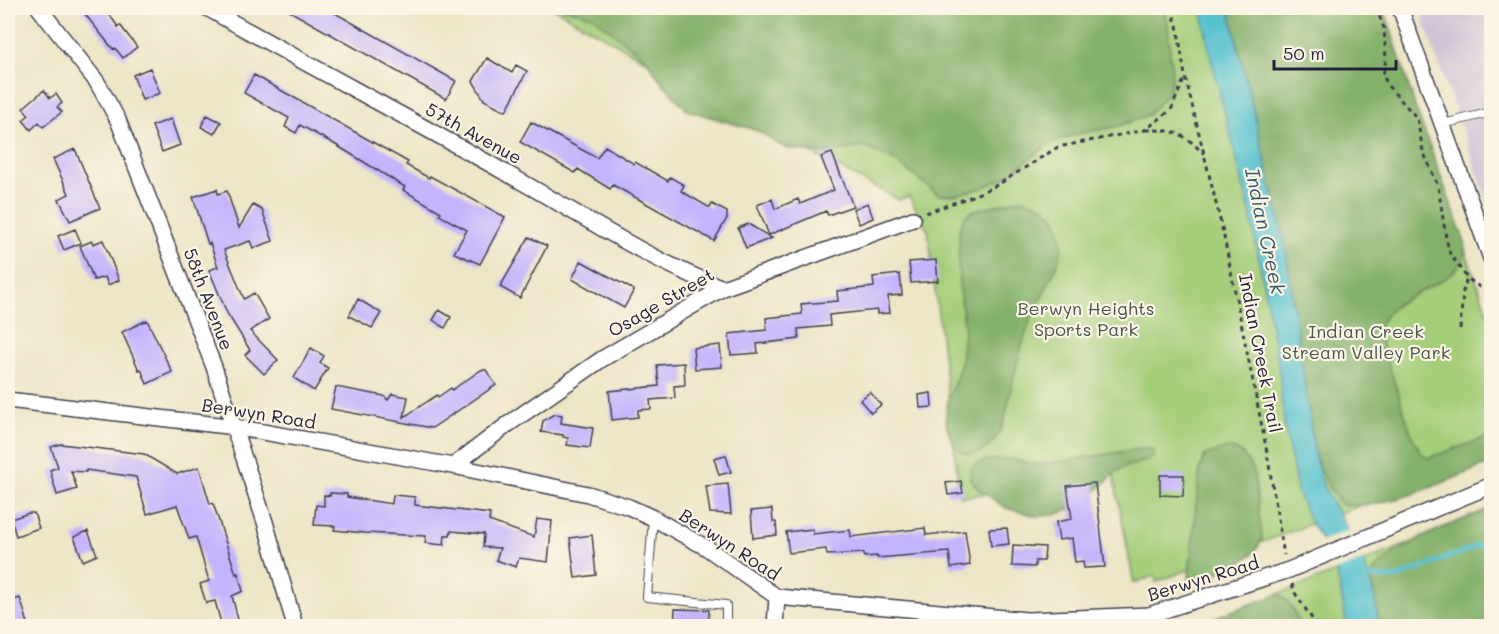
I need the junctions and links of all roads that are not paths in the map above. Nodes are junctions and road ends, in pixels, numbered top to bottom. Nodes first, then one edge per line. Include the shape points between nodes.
1 (39, 8) edge
2 (207, 8) edge
3 (1400, 8) edge
4 (1491, 112) edge
5 (1443, 124) junction
6 (913, 219) road end
7 (1491, 261) edge
8 (723, 288) junction
9 (8, 400) edge
10 (235, 427) junction
11 (453, 466) junction
12 (1491, 485) edge
13 (653, 518) junction
14 (777, 597) junction
15 (1148, 621) edge
16 (295, 627) edge
17 (726, 627) edge
18 (775, 627) edge

1 - 10 street, 58th Avenue via 97,82 118,120
2 - 8 street, 57th Avenue via 657,259
3 - 5 street
4 - 5 lane
5 - 7 street
6 - 8 street, Osage Street
8 - 11 street, Osage Street via 602,359
9 - 10 street, Berwyn Road
10 - 11 street, Berwyn Road
10 - 16 street, 58th Avenue
11 - 13 street, Berwyn Road via 588,494
12 - 15 street, Berwyn Road via 1270,578
13 - 14 street, Berwyn Road via 706,548
13 - 17 lane via 647,597 726,605
14 - 15 street, Berwyn Road via 1027,620
14 - 18 street

